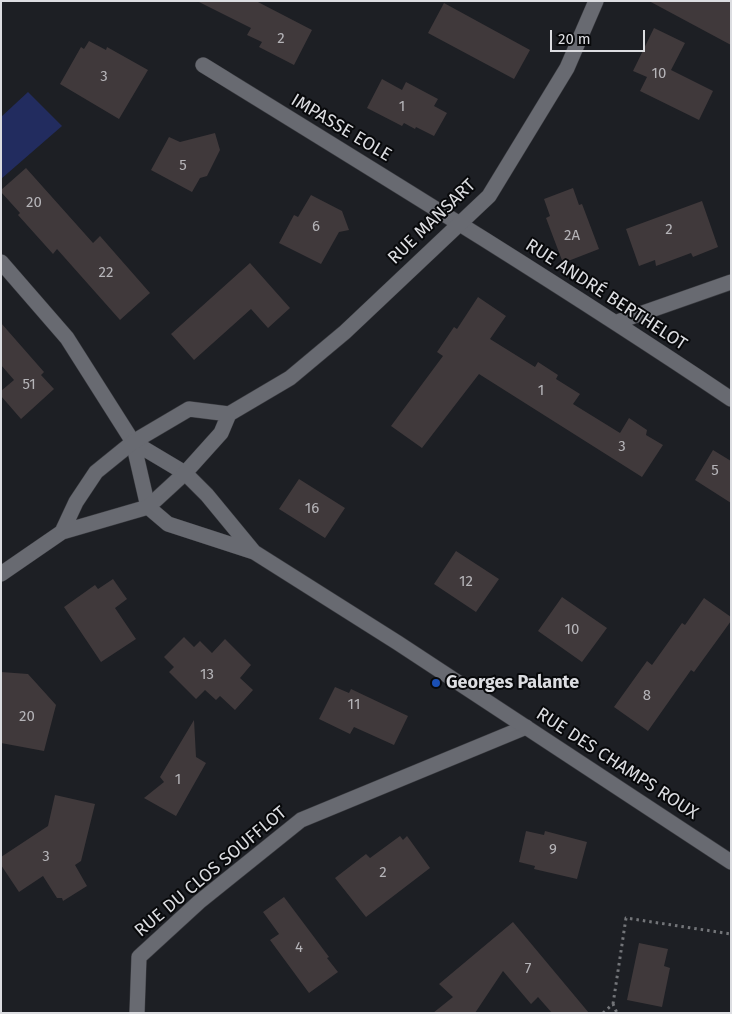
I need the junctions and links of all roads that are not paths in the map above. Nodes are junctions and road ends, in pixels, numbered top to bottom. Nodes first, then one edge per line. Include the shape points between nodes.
1 (596, 1) edge
2 (203, 65) dead end
3 (460, 223) junction
4 (1, 262) edge
5 (731, 282) edge
6 (617, 322) junction
7 (731, 399) edge
8 (229, 414) junction
9 (133, 442) junction
10 (185, 474) junction
11 (148, 507) junction
12 (62, 532) junction
13 (254, 552) junction
14 (1, 574) edge
15 (526, 727) junction
16 (731, 862) edge
17 (137, 1013) edge

1 - 3 street, RUE MANSART via 567,68 489,196
2 - 3 street, IMPASSE EOLE
3 - 6 street, RUE ANDRÉ BERTHELOT
3 - 8 street, RUE MANSART via 345,332 290,378
4 - 9 street via 67,338
5 - 6 street
6 - 7 street, RUE ANDRÉ BERTHELOT
8 - 9 street via 189,409
8 - 10 street via 222,433
9 - 10 street, RUE DES CHAMPS ROUX
9 - 11 street
9 - 12 street via 96,472 76,502
10 - 11 street
10 - 13 street, RUE DES CHAMPS ROUX via 207,495
11 - 12 street
11 - 13 street, RUE DES CHAMPS ROUX via 168,524
12 - 14 street
13 - 15 street, RUE DES CHAMPS ROUX
15 - 16 street, RUE DES CHAMPS ROUX
15 - 17 street, RUE DU CLOS SOUFFLOT via 301,820 199,902 139,957

